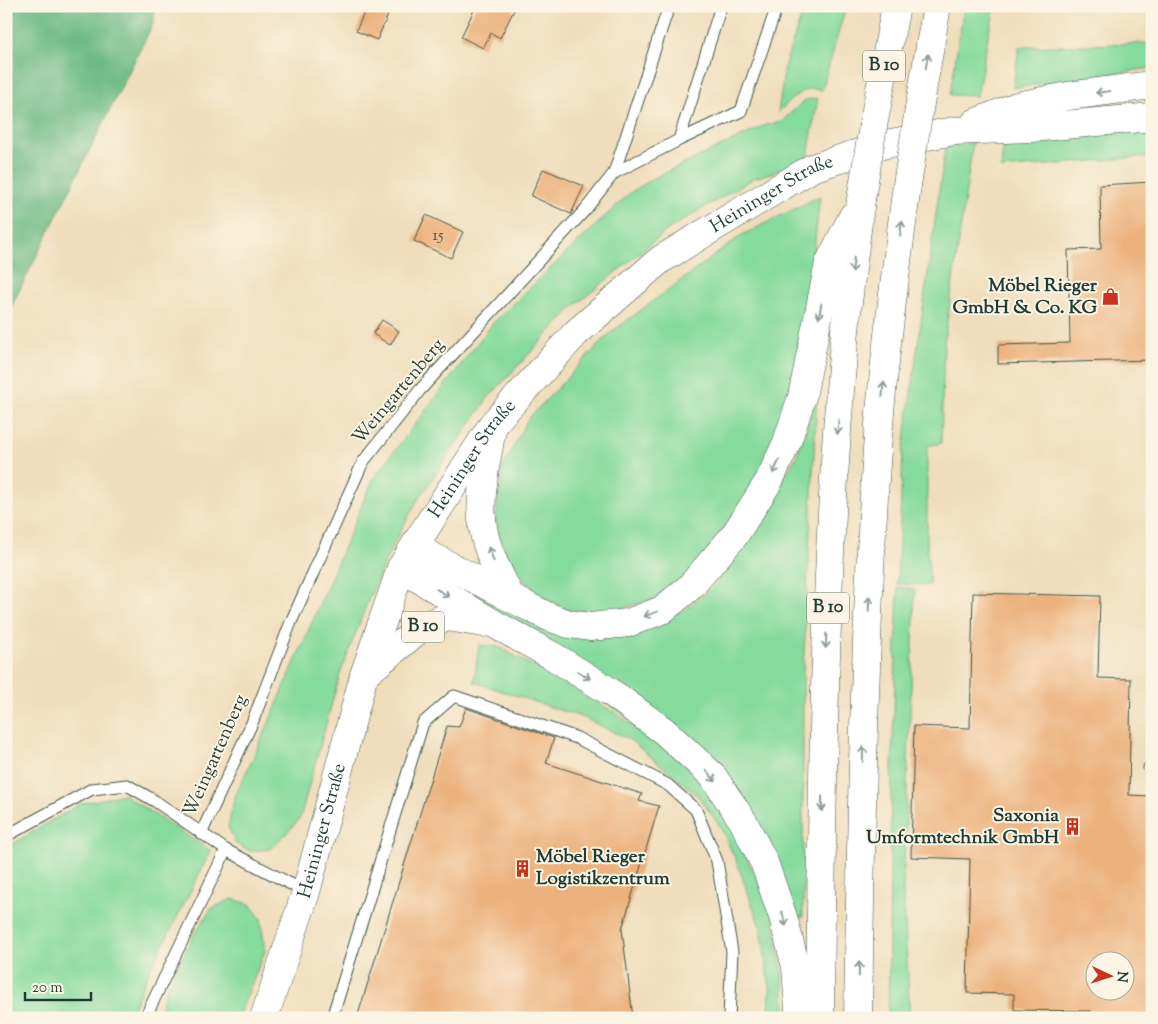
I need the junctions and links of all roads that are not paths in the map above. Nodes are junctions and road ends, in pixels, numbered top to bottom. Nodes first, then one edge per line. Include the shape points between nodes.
1 (669, 6) edge
2 (721, 6) edge
3 (777, 6) edge
4 (896, 6) edge
5 (937, 6) edge
6 (1152, 85) edge
7 (1152, 117) edge
8 (954, 131) junction
9 (679, 140) junction
10 (614, 174) junction
11 (861, 199) junction
12 (493, 424) junction
13 (407, 558) junction
14 (511, 598) junction
15 (496, 625) junction
16 (364, 675) junction
17 (201, 834) junction
18 (6, 836) edge
19 (226, 850) junction
20 (306, 892) junction
21 (145, 1018) edge
22 (264, 1018) edge
23 (332, 1018) edge
24 (729, 1018) edge
25 (804, 1018) edge
26 (820, 1018) edge
27 (858, 1018) edge

1 - 10 lane, Weingartenberg
2 - 9 lane
3 - 9 lane via 741,111
4 - 11 main road, B 10, bridge
27 -> 5 main road, B 10, bridge via 865,670 876,462 907,185
6 -> 8 main road, Heininger Straße via 1017,106
7 - 8 main road, Heininger Straße
8 - 12 main road, Heininger Straße via 886,144 812,168 660,260 576,333
9 - 10 lane
10 - 17 lane, Weingartenberg via 420,390 363,462
11 -> 14 main road via 829,263 802,397 787,442 769,481 734,536 690,587 662,610 628,622 590,627 549,617
11 -> 26 main road, B 10 via 844,341 825,669
12 - 13 main road, Heininger Straße
14 -> 12 main road via 491,557 482,519 484,474
13 - 14 main road
13 -> 15 main road, B 10
13 - 16 main road, Heininger Straße
15 - 16 main road, B 10 via 448,617 423,626
15 -> 25 main road, B 10 via 609,691 664,731 712,775 743,820 764,862 796,967 799,1009
16 - 20 main road, Heininger Straße
17 - 18 lane via 127,785 92,789
17 - 19 lane
19 - 20 lane
19 - 21 lane
20 - 22 main road, Heininger Straße
23 - 24 lane via 423,722 454,696 577,738 668,785 696,810 717,861 732,952

